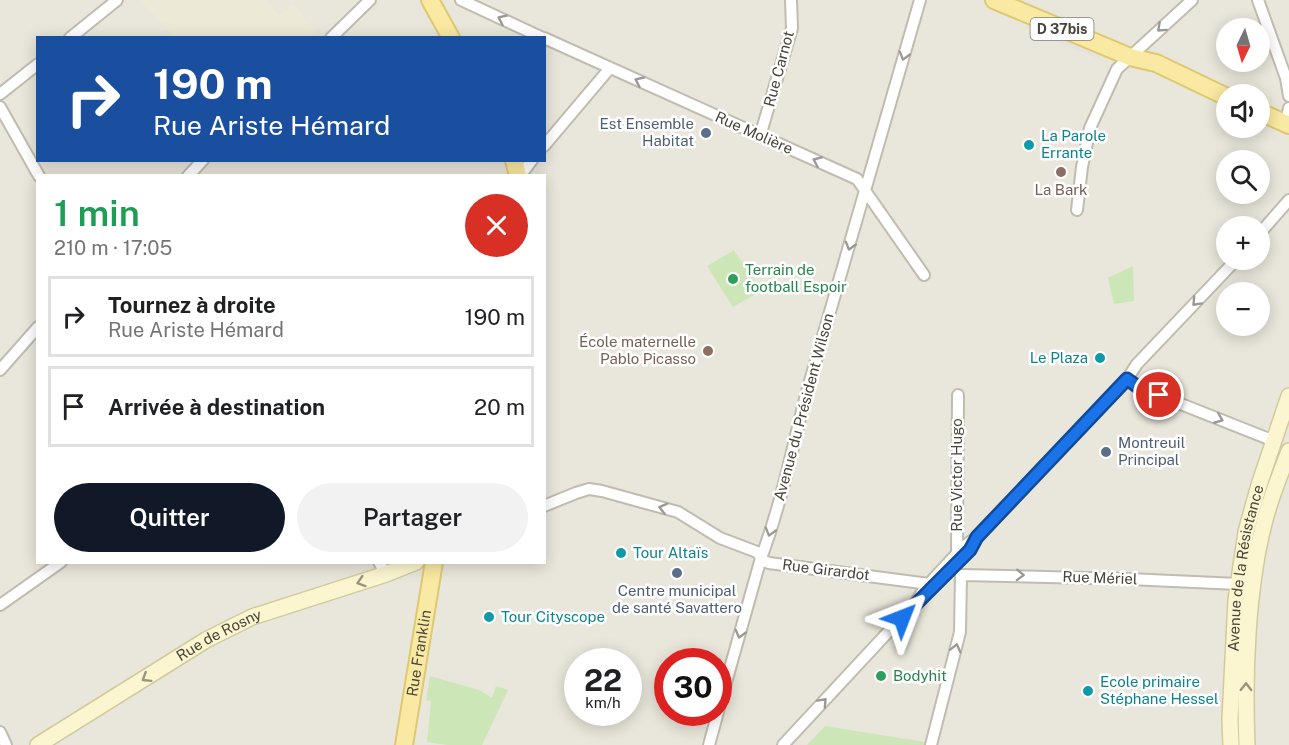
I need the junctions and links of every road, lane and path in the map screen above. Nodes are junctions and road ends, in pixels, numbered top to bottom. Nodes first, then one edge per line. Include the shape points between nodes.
1 (117, 0) edge
2 (370, 0) edge
3 (430, 0) edge
4 (461, 0) edge
5 (791, 0) edge
6 (920, 0) edge
7 (994, 0) edge
8 (1192, 0) edge
9 (1258, 0) edge
10 (72, 36) edge
11 (333, 36) edge
12 (450, 36) edge
13 (540, 36) edge
14 (546, 39) edge
15 (1130, 57) junction
16 (36, 66) edge
17 (610, 68) junction
18 (1216, 92) edge
19 (0, 94) edge
20 (1289, 96) edge
21 (0, 107) edge
22 (1270, 114) edge
23 (1288, 119) edge
24 (760, 136) junction
25 (546, 144) edge
26 (201, 162) edge
27 (530, 162) edge
28 (38, 174) edge
29 (190, 174) edge
30 (521, 174) edge
31 (866, 190) junction
32 (1289, 200) edge
33 (1077, 210) dead end
34 (1270, 222) edge
35 (1226, 270) edge
36 (924, 274) dead end
37 (36, 329) edge
38 (0, 370) edge
39 (1127, 379) junction
40 (958, 395) dead end
41 (1289, 396) edge
42 (1274, 441) junction
43 (1289, 451) edge
44 (1264, 470) junction
45 (1284, 477) edge
46 (546, 505) edge
47 (977, 537) junction
48 (957, 554) junction
49 (761, 558) junction
50 (58, 564) edge
51 (405, 564) edge
52 (434, 564) edge
53 (382, 568) edge
54 (958, 571) junction
55 (929, 584) junction
56 (1238, 585) junction
57 (918, 600) junction
58 (0, 605) edge
59 (732, 662) edge
60 (714, 726) edge
61 (0, 732) edge
62 (6, 745) edge
63 (38, 745) edge
64 (404, 745) edge
65 (709, 745) edge
66 (783, 745) edge
67 (931, 745) edge
68 (1231, 745) edge
69 (1247, 745) edge

1 - 10 street
2 - 11 street
3 - 12 main road
13 -> 4 street, Rue Molière
5 - 24 street, Rue Carnot via 792,28
6 -> 31 street, Avenue du Président Wilson
7 - 15 main road, D 37bis
8 -> 15 street
9 - 20 street
14 - 17 street, Rue Molière
15 - 18 main road, D 37bis via 1156,63
15 - 33 street via 1117,69 1090,128
16 - 19 street
24 -> 17 street, Rue Molière
17 - 25 street
21 - 28 street
22 - 23 main road
31 -> 24 street, Rue Molière via 857,178
26 - 29 street
27 - 30 street
31 - 36 street, Rue Molière
31 -> 49 street, Avenue du Président Wilson
32 - 34 street
35 -> 39 street
37 - 38 street
39 -> 42 street via 1138,387
39 - 47 street
40 - 48 street, Rue Victor Hugo
41 - 42 main road, Avenue de la Résistance
42 - 44 main road, Avenue de la Résistance
43 - 45 main road, Avenue de la Résistance
44 - 45 street
44 - 56 main road, Avenue de la Résistance via 1246,532
69 -> 45 main road, Avenue de la Résistance via 1246,681 1253,587 1266,517
49 -> 46 street, Rue Girardot via 757,552 720,538 678,512 602,491 589,489
47 - 48 street
47 - 54 street
48 - 55 street
49 - 55 street, Rue Girardot via 770,563
49 -> 59 street, Avenue du Président Wilson
50 - 58 street
51 - 53 main road, Rue de Rosny
52 - 64 main road, Rue Franklin
53 -> 63 main road, Rue de Rosny via 252,617 206,640
54 -> 56 street, Rue Mériel
54 - 57 street
67 -> 54 street via 960,632
55 - 57 street
56 - 68 main road, Avenue de la Résistance
66 -> 57 street
60 - 65 street, Avenue du Président Wilson
61 - 62 street

